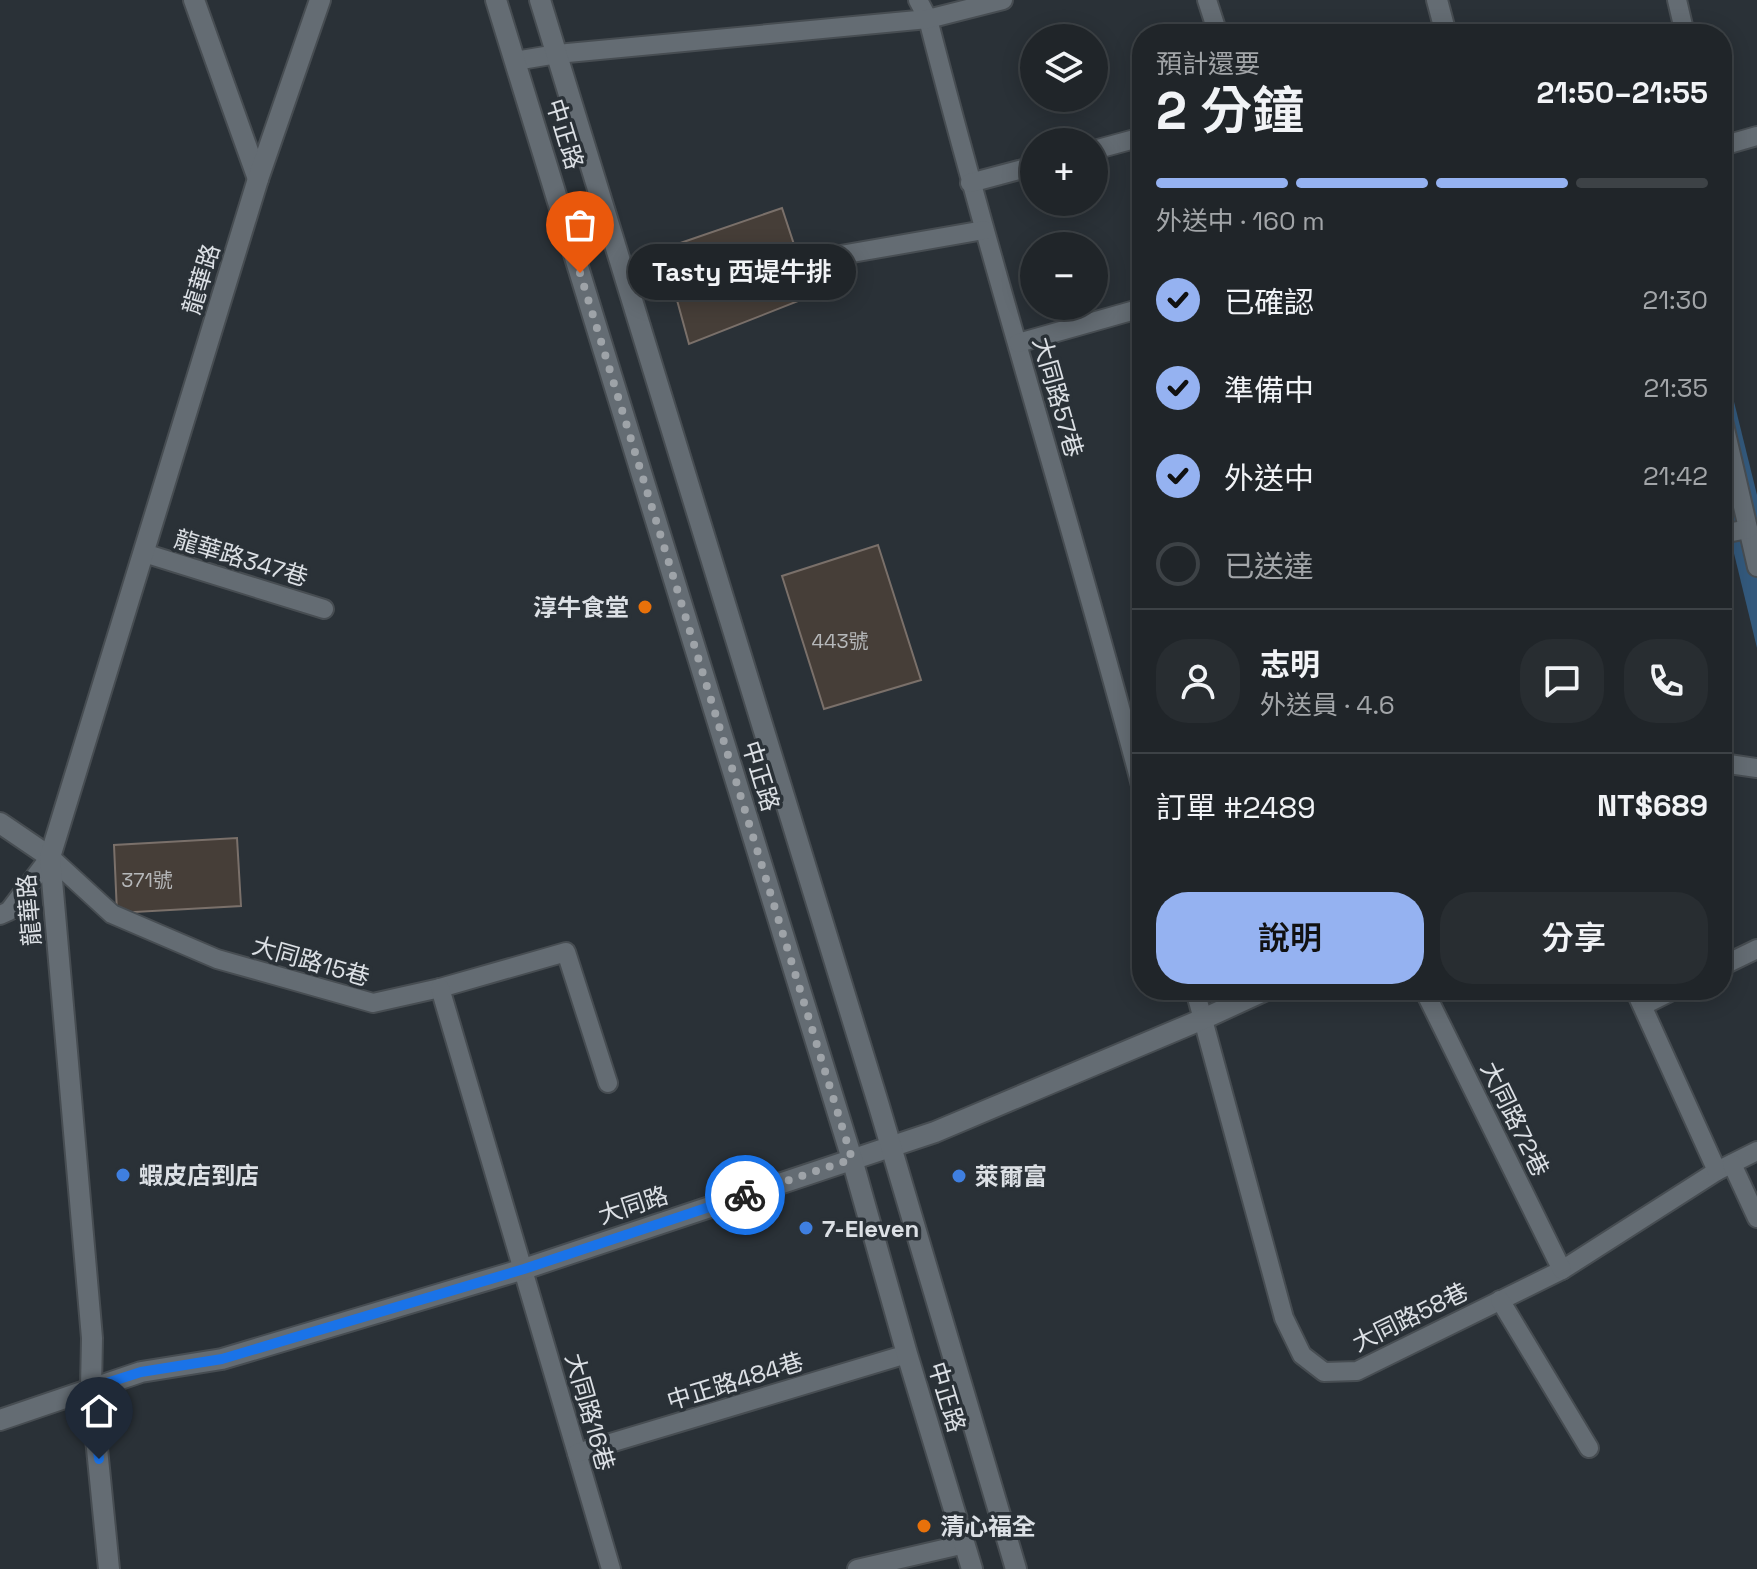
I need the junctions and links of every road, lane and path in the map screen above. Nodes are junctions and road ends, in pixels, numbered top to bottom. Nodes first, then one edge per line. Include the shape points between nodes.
1 (194, 0) edge
2 (320, 0) edge
3 (496, 0) edge
4 (540, 0) edge
5 (918, 0) edge
6 (1003, 0) edge
7 (1207, 0) edge
8 (1437, 0) edge
9 (1677, 0) edge
10 (928, 19) junction
11 (1215, 24) edge
12 (1443, 24) edge
13 (1683, 24) edge
14 (557, 54) junction
15 (515, 61) junction
16 (1757, 136) edge
17 (1132, 140) edge
18 (1732, 143) edge
19 (1108, 146) edge
20 (1020, 170) edge
21 (258, 179) junction
22 (970, 183) junction
23 (984, 230) junction
24 (829, 257) dead end
25 (1132, 311) edge
26 (1018, 343) junction
27 (1732, 459) edge
28 (1748, 529) junction
29 (1732, 532) edge
30 (144, 553) junction
31 (1757, 567) edge
32 (324, 609) dead end
33 (1132, 751) edge
34 (1732, 764) edge
35 (1757, 768) edge
36 (0, 823) edge
37 (50, 857) junction
38 (0, 915) edge
39 (1757, 949) edge
40 (1732, 961) edge
41 (440, 988) junction
42 (1198, 1000) edge
43 (1244, 1000) edge
44 (1429, 1000) edge
45 (1641, 1000) edge
46 (1203, 1019) junction
47 (608, 1083) dead end
48 (890, 1146) junction
49 (1757, 1151) edge
50 (852, 1159) junction
51 (1724, 1168) junction
52 (1757, 1218) edge
53 (524, 1269) junction
54 (1562, 1270) junction
55 (1500, 1300) junction
56 (907, 1354) junction
57 (91, 1388) junction
58 (0, 1420) edge
59 (1589, 1448) dead end
60 (577, 1453) junction
61 (965, 1544) junction
62 (109, 1569) edge
63 (611, 1569) edge
64 (857, 1569) edge
65 (972, 1569) edge
66 (1016, 1569) edge

1 - 21 main road
2 - 21 main road, 龍華路
3 - 15 main road, 中正路
4 - 14 main road, 中正路
5 - 10 lane, 大同路57巷
6 - 10 lane
7 - 11 lane
8 - 12 main road
9 - 13 lane
10 - 14 lane
10 - 22 lane, 大同路57巷
14 - 15 lane
14 - 48 main road, 中正路
15 - 50 main road, 中正路
16 - 18 lane
17 - 19 lane
20 - 22 lane
21 - 30 main road, 龍華路
22 - 23 lane, 大同路57巷
23 - 24 lane
23 - 26 lane, 大同路57巷
25 - 26 lane
26 - 33 lane, 大同路57巷
27 - 28 lane
28 - 29 lane
28 - 31 lane
30 - 32 lane, 龍華路347巷
30 - 37 main road, 龍華路
34 - 35 lane
36 - 37 main road
37 - 38 lane via 9,911
37 - 41 lane, 大同路15巷 via 112,914 217,959 373,1003
37 - 57 main road, 龍華路 via 92,1338
39 - 40 lane
41 - 47 lane, 大同路15巷 via 566,952
41 - 53 lane
42 - 46 lane
43 - 46 main road, 大同路
44 - 54 lane, 大同路72巷
45 - 51 lane
46 - 48 main road, 大同路
46 - 55 lane, 大同路58巷 via 1284,1318 1302,1355 1324,1372 1357,1371
48 - 50 main road, 大同路
48 - 66 main road, 中正路
49 - 51 lane, 大同路58巷
50 - 53 main road, 大同路
50 - 56 main road, 中正路
51 - 52 lane
51 - 54 lane, 大同路58巷
53 - 57 main road, 大同路 via 222,1359 141,1372
53 - 60 lane, 大同路16巷
54 - 55 lane, 大同路58巷
55 - 59 lane
56 - 60 lane, 中正路484巷
56 - 61 main road, 中正路
57 - 58 main road, 大同路
57 - 62 main road, 龍華路
60 - 63 lane, 大同路16巷
61 - 64 lane
61 - 65 main road, 中正路

